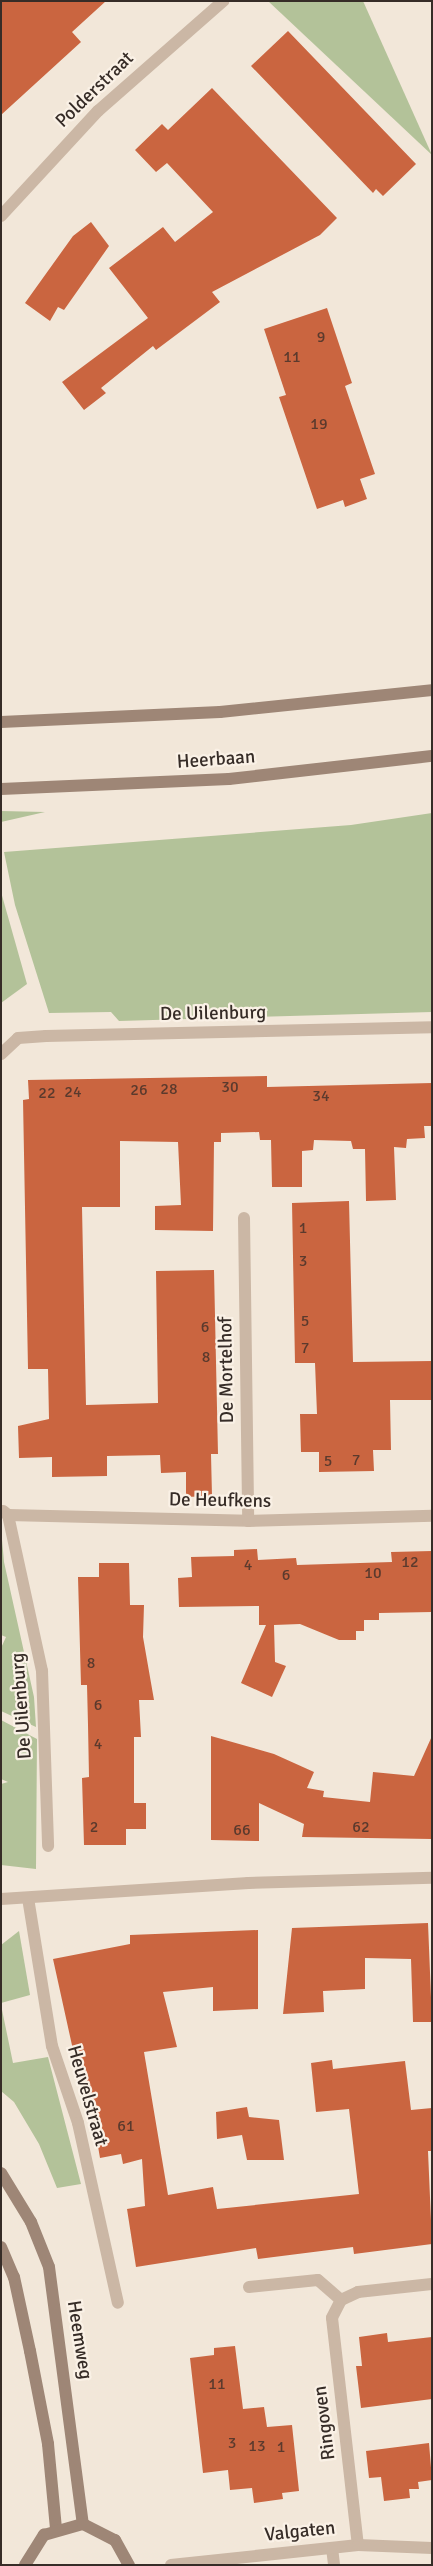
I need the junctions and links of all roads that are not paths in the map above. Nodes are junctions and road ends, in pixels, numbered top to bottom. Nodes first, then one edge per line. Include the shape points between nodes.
1 (224, 1) edge
2 (1, 216) edge
3 (432, 690) edge
4 (1, 722) edge
5 (432, 756) edge
6 (1, 789) edge
7 (432, 1027) edge
8 (1, 1054) edge
9 (244, 1218) dead end
10 (5, 1512) edge
11 (432, 1516) edge
12 (248, 1521) junction
13 (48, 1846) dead end
14 (432, 1878) edge
15 (28, 1898) junction
16 (1, 1899) edge
17 (1, 2173) edge
18 (1, 2247) edge
19 (432, 2284) edge
20 (249, 2288) dead end
21 (341, 2300) junction
22 (118, 2303) dead end
23 (83, 2524) junction
24 (56, 2528) junction
25 (358, 2545) junction
26 (332, 2548) junction
27 (432, 2548) edge
28 (25, 2565) edge
29 (129, 2565) edge
30 (171, 2565) edge
31 (334, 2565) edge

1 - 2 street, Polderstraat via 98,111
3 - 4 main road via 220,712
5 - 6 main road, Heerbaan via 229,779
7 - 8 street, De Uilenburg via 18,1038
9 - 12 street, De Mortelhof
10 - 12 street, De Heufkens
10 - 13 street, De Uilenburg via 42,1671
11 - 12 street, De Heufkens
14 - 15 street via 248,1883
15 - 16 street
15 - 22 street, Heuvelstraat via 52,2046 78,2122
17 - 23 main road, Heemweg via 31,2222 49,2267
18 - 24 main road via 14,2277 30,2351 48,2444
19 - 21 street via 358,2292
20 - 21 street via 318,2280
21 - 25 street, Ringoven via 332,2318
23 - 24 main road
23 - 29 main road via 115,2540
24 - 28 main road via 35,2544
25 - 26 street, Valgaten
25 - 27 street, Valgaten
26 - 30 street, Valgaten
26 - 31 street

